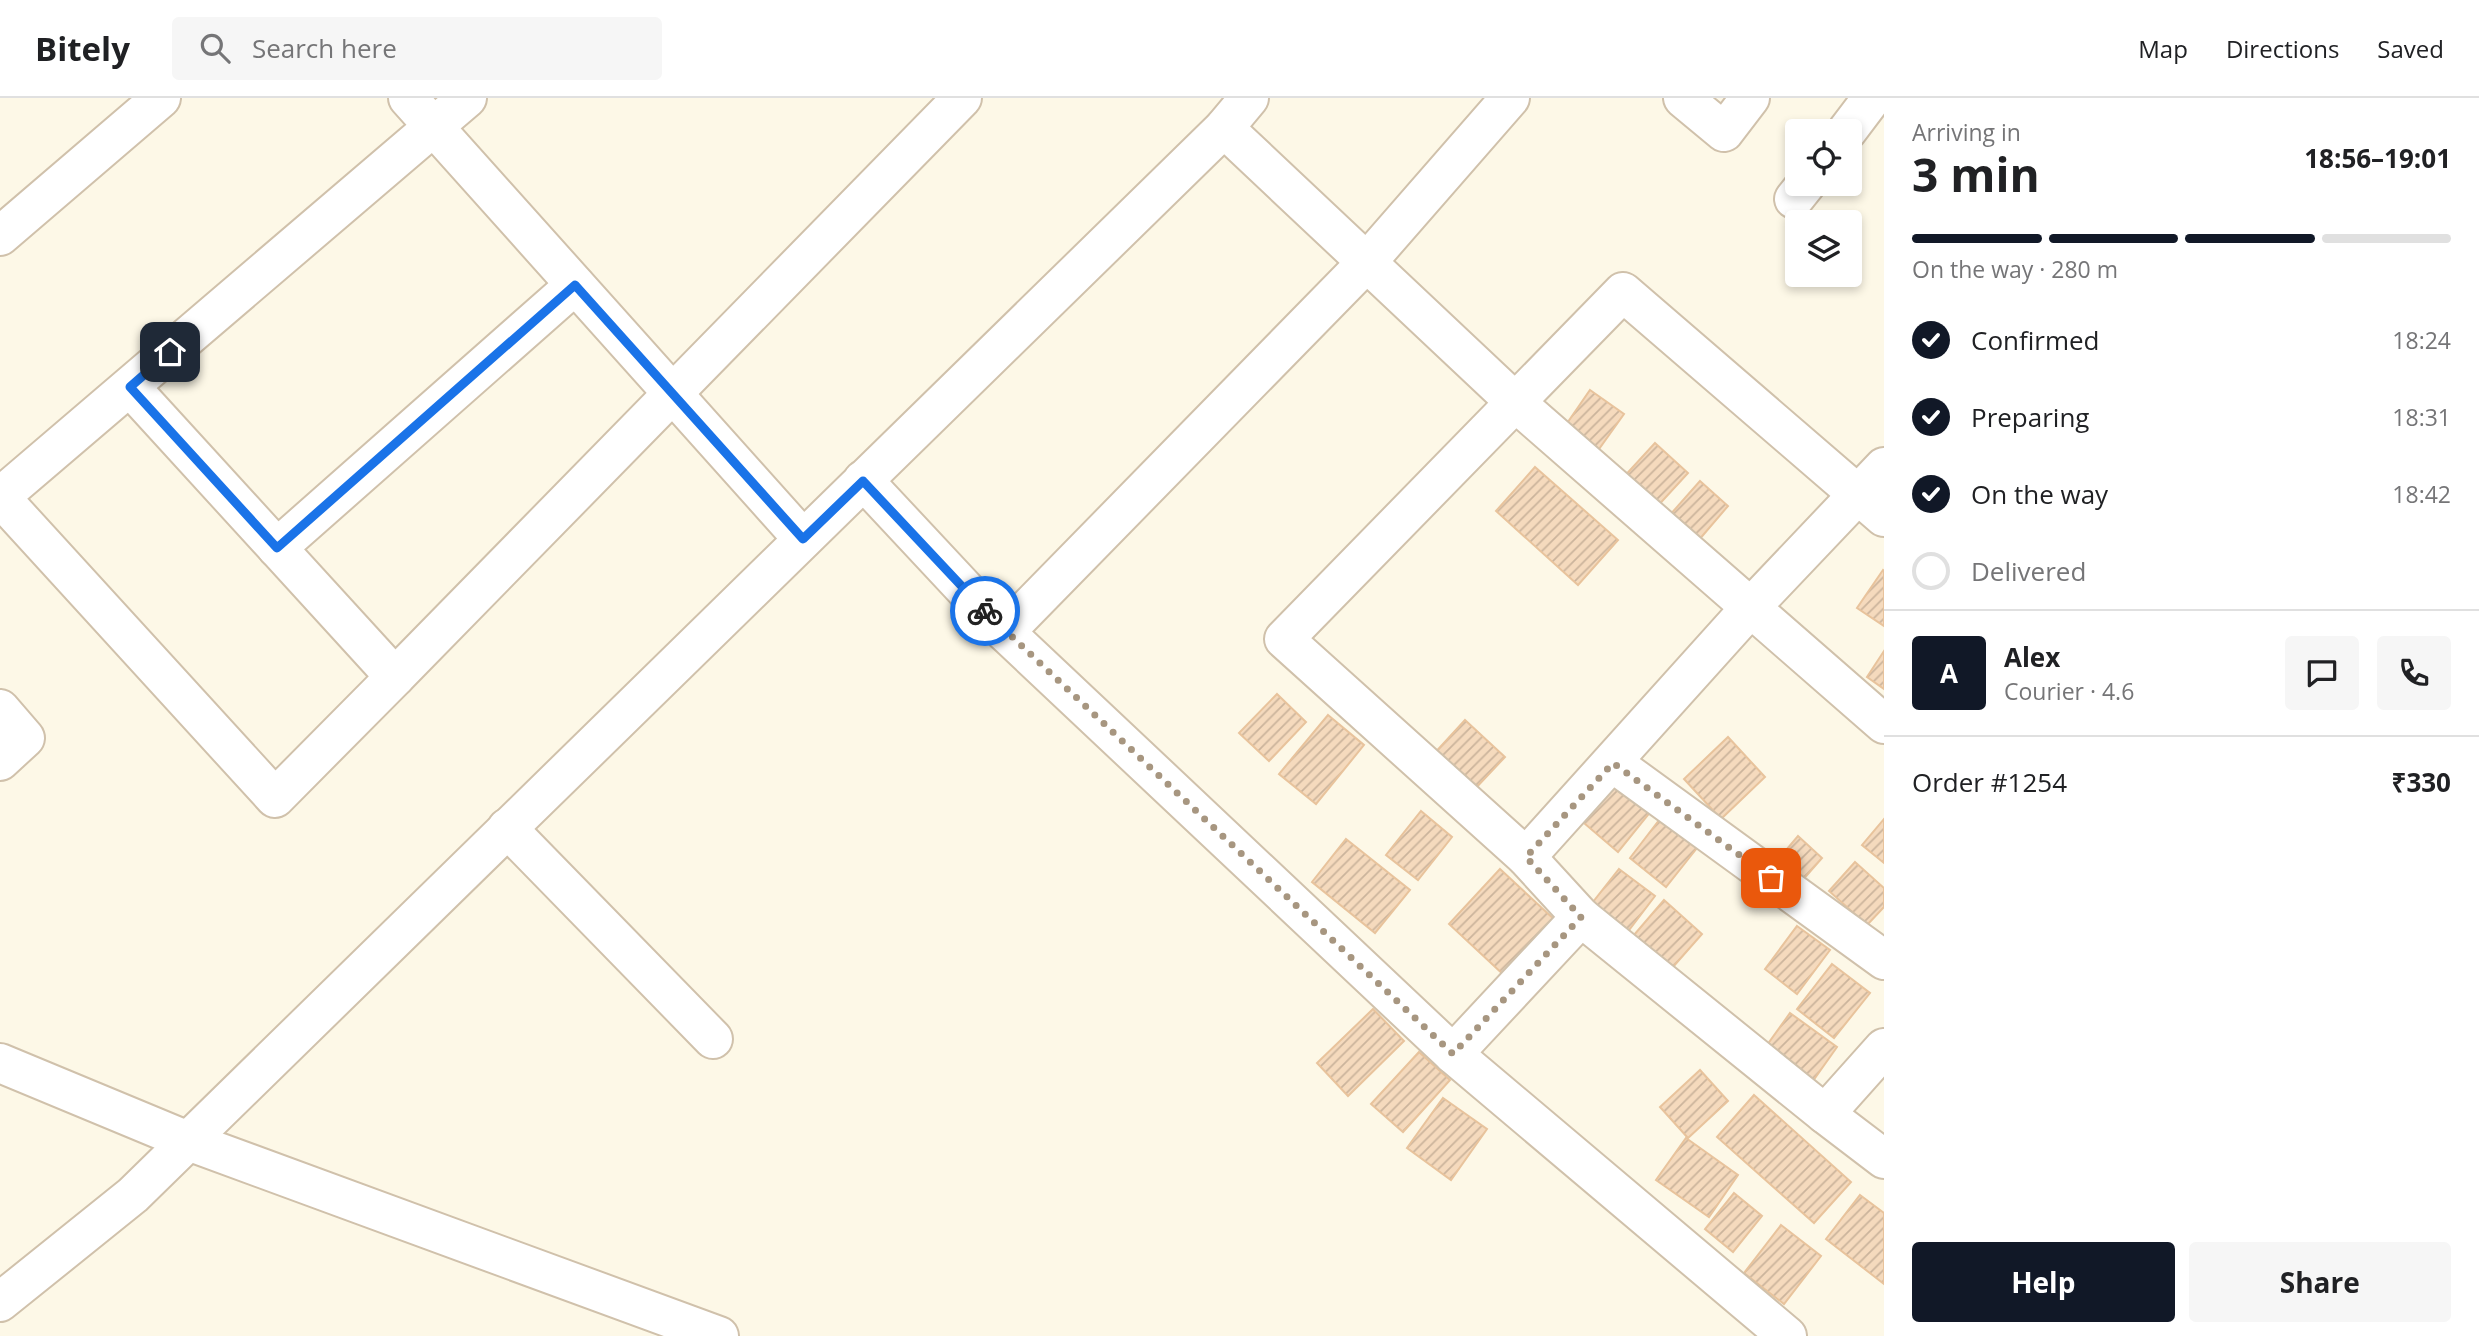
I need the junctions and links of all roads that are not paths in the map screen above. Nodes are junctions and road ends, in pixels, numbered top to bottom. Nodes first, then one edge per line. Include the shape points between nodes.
1 (161, 98) edge
2 (408, 98) edge
3 (467, 98) edge
4 (1249, 98) edge
5 (1510, 98) edge
6 (1682, 98) edge
7 (1751, 98) edge
8 (1872, 98) edge
9 (950, 102) edge
10 (1856, 119) edge
11 (1224, 128) junction
12 (433, 130) junction
13 (0, 236) edge
14 (1366, 262) junction
15 (575, 285) junction
16 (130, 387) junction
17 (673, 393) junction
18 (1514, 401) junction
19 (1884, 467) edge
20 (863, 481) junction
21 (0, 497) edge
22 (1870, 505) edge
23 (803, 539) junction
24 (277, 548) junction
25 (1752, 606) junction
26 (1005, 632) junction
27 (395, 677) junction
28 (0, 709) edge
29 (1884, 724) edge
30 (0, 761) edge
31 (1613, 763) junction
32 (507, 828) junction
33 (1526, 857) junction
34 (1581, 917) junction
35 (1884, 960) edge
36 (713, 1039) dead end
37 (1884, 1048) edge
38 (1453, 1054) junction
39 (0, 1063) edge
40 (1825, 1114) junction
41 (188, 1141) junction
42 (1884, 1159) edge
43 (0, 1302) edge
44 (719, 1336) edge
45 (1787, 1336) edge

1 - 13 street
2 - 12 street
3 - 12 street
4 - 11 street
5 - 14 street
6 - 7 street via 1724,132
8 - 10 street
9 - 17 street
11 - 14 street
11 - 20 street
12 - 15 street
12 - 16 street
14 - 18 street
14 - 26 street
15 - 17 street
15 - 24 street
16 - 21 street
16 - 24 street
17 - 23 street
17 - 27 street
18 - 22 street via 1623,292
18 - 25 street
18 - 33 street via 1284,639
19 - 22 street
20 - 23 street
20 - 26 street
21 - 27 street via 275,799
22 - 25 street
23 - 32 street
24 - 27 street
25 - 29 street
25 - 31 street
26 - 38 street
28 - 30 street via 25,738
31 - 33 street
31 - 35 street
32 - 36 street
32 - 41 street
33 - 34 street
34 - 38 street
34 - 40 street
37 - 40 street
38 - 45 street
39 - 41 street
40 - 42 street
41 - 43 street via 132,1195
41 - 44 street

